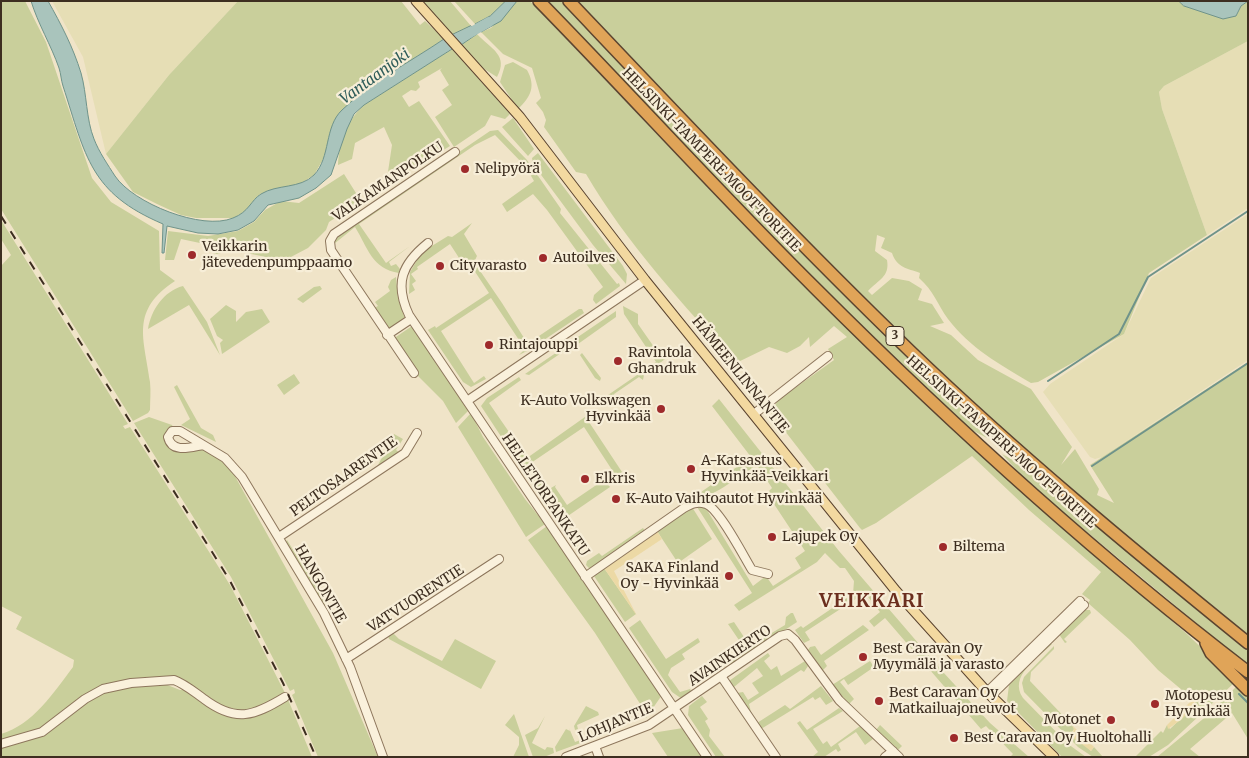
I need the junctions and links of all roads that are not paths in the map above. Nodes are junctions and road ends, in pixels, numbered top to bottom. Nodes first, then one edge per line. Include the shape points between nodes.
1 (416, 1) edge
2 (569, 1) edge
3 (540, 2) edge
4 (456, 152) dead end
5 (428, 243) dead end
6 (645, 280) junction
7 (411, 319) junction
8 (387, 335) junction
9 (828, 356) dead end
10 (414, 373) dead end
11 (467, 401) junction
12 (754, 414) junction
13 (417, 433) dead end
14 (203, 444) dead end
15 (279, 537) junction
16 (498, 559) dead end
17 (768, 574) dead end
18 (585, 577) junction
19 (1082, 603) dead end
20 (1202, 635) junction
21 (1248, 643) edge
22 (346, 659) junction
23 (1248, 672) edge
24 (721, 676) junction
25 (1248, 690) edge
26 (989, 694) junction
27 (285, 697) dead end
28 (674, 709) junction
29 (1, 744) edge
30 (595, 746) junction
31 (896, 754) edge
32 (383, 757) edge
33 (566, 757) edge
34 (600, 757) edge
35 (707, 757) edge
36 (776, 757) edge
37 (885, 757) edge
38 (1054, 757) edge

1 - 6 main road, HÄMEENLINNANTIE via 520,117
2 - 21 highway, HELSINKI-TAMPERE MOOTTORITIE / 3 via 729,170 912,352 1095,517
3 - 20 highway, HELSINKI-TAMPERE MOOTTORITIE / 3 via 720,192 901,372 1062,518
4 - 8 street, VALKAMANPOLKU via 332,237 331,250
5 - 7 street, HELLETORPANKATU via 409,261 402,280 403,301
6 - 11 street
6 - 12 main road, HÄMEENLINNANTIE
7 - 8 street
7 - 11 street, HELLETORPANKATU
8 - 10 street, VALKAMANPOLKU
9 - 12 street
11 - 18 street, HELLETORPANKATU
12 - 26 main road, HÄMEENLINNANTIE via 896,591
13 - 15 street, PELTOSAARENTIE via 405,453
14 - 15 street, HANGONTIE via 225,458 242,477
15 - 22 street, HANGONTIE via 324,613
16 - 22 street, VATVUORENTIE
17 - 18 street via 752,570 722,521 708,504 698,502 684,508
18 - 28 street, HELLETORPANKATU
19 - 26 street
20 - 23 highway, HELSINKI-TAMPERE MOOTTORITIE / 3
20 - 25 highway via 1211,653
22 - 32 street, HANGONTIE
24 - 28 street, AVAINKIERTO
24 - 31 street, AVAINKIERTO via 780,636 788,634 839,700
24 - 36 street
26 - 38 main road, HÄMEENLINNANTIE
27 - 29 street via 256,713 237,714 216,708 174,680 112,686 91,694 42,732
28 - 30 street, LOHJANTIE via 649,725
28 - 35 street, HELLETORPANKATU
30 - 33 street, LOHJANTIE
30 - 34 street
31 - 37 street

